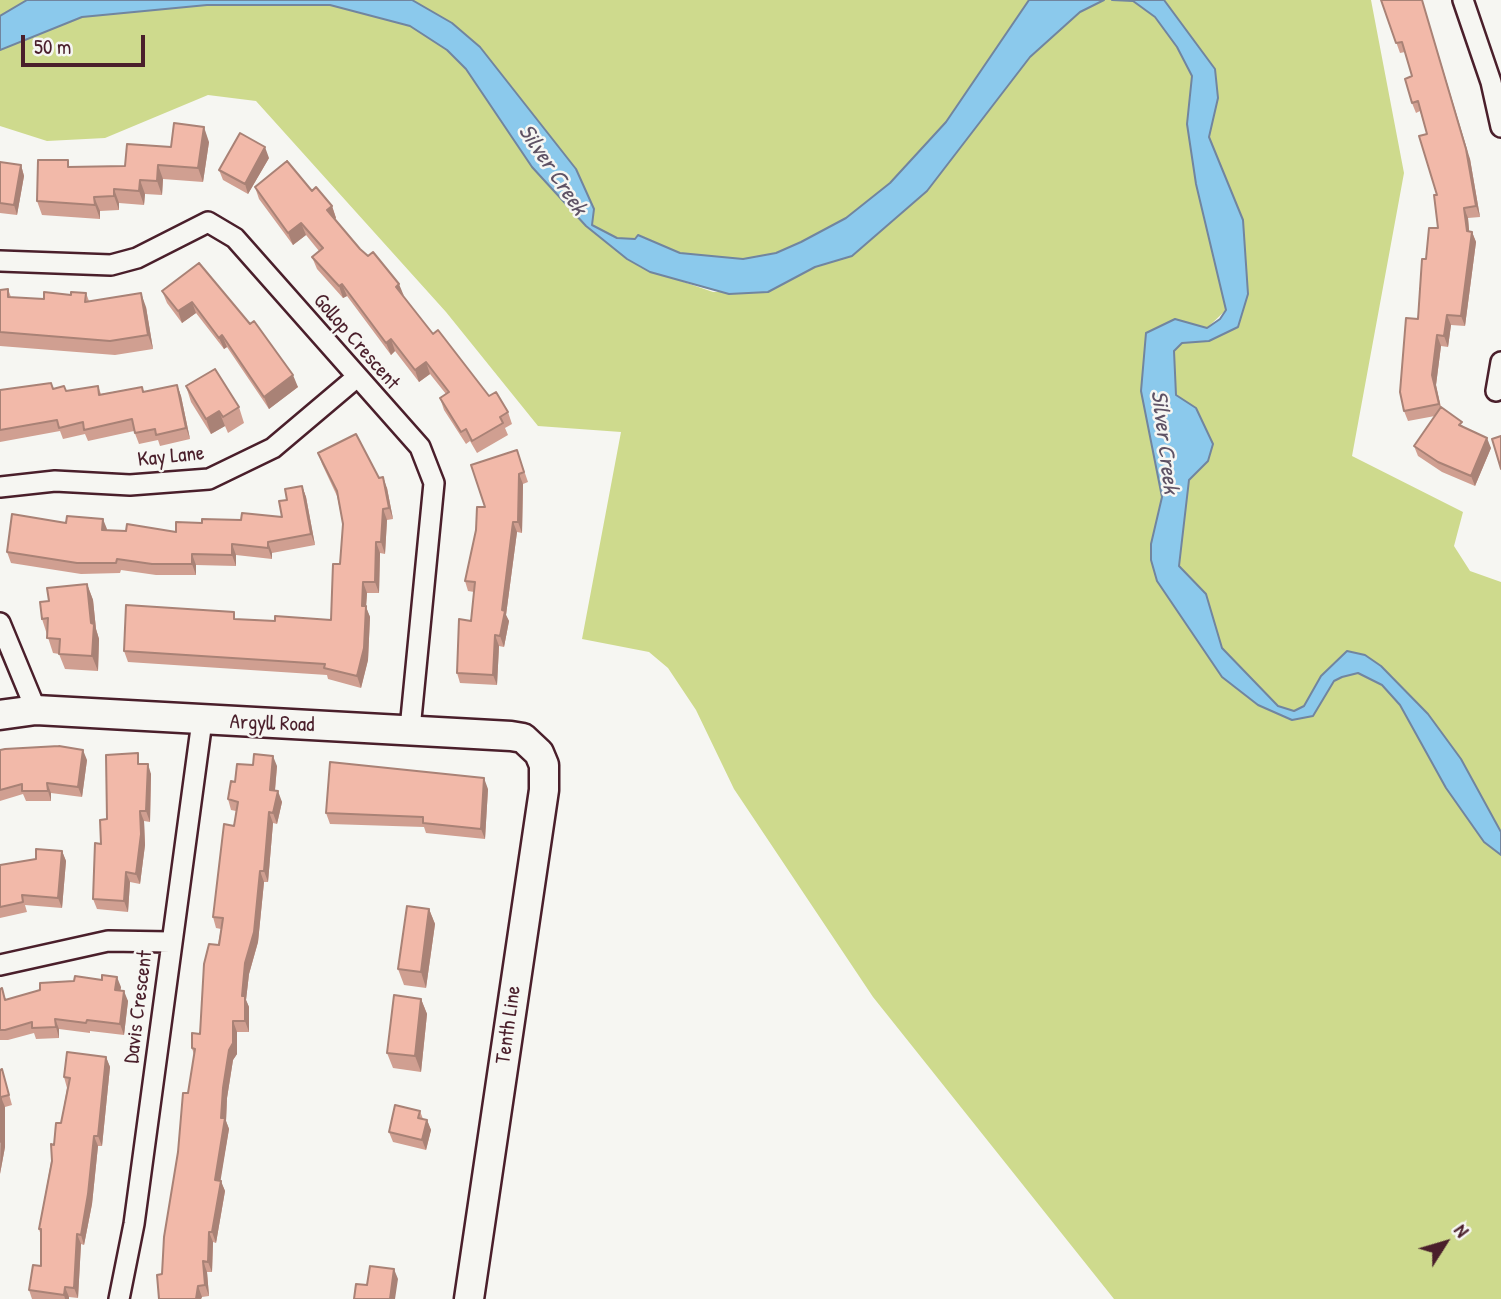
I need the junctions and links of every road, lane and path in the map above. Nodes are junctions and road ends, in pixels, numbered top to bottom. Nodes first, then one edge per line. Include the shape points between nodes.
1 (1463, 0) edge
2 (1501, 127) edge
3 (0, 261) edge
4 (1501, 362) edge
5 (356, 377) junction
6 (1496, 391) dead end
7 (0, 487) edge
8 (0, 623) edge
9 (36, 710) junction
10 (0, 715) edge
11 (202, 721) junction
12 (410, 729) junction
13 (538, 753) joint
14 (170, 942) junction
15 (0, 965) edge
16 (119, 1299) edge
17 (469, 1299) edge

1 - 2 street
3 - 5 street, Gollop Crescent via 111,265 137,258 208,222 235,238
4 - 6 street
5 - 7 street, Kay Lane via 273,448 209,479 130,485 55,481
5 - 12 street, Gollop Crescent via 421,447 434,483
8 - 9 street
9 - 10 street, Argyll Road
9 - 11 street, Argyll Road
11 - 12 street, Argyll Road
11 - 14 street, Davis Crescent
12 - 13 street, Argyll Road via 523,738
13 - 17 street, Tenth Line via 544,765 544,790
14 - 15 street via 108,941
14 - 16 street, Davis Crescent via 134,1224

